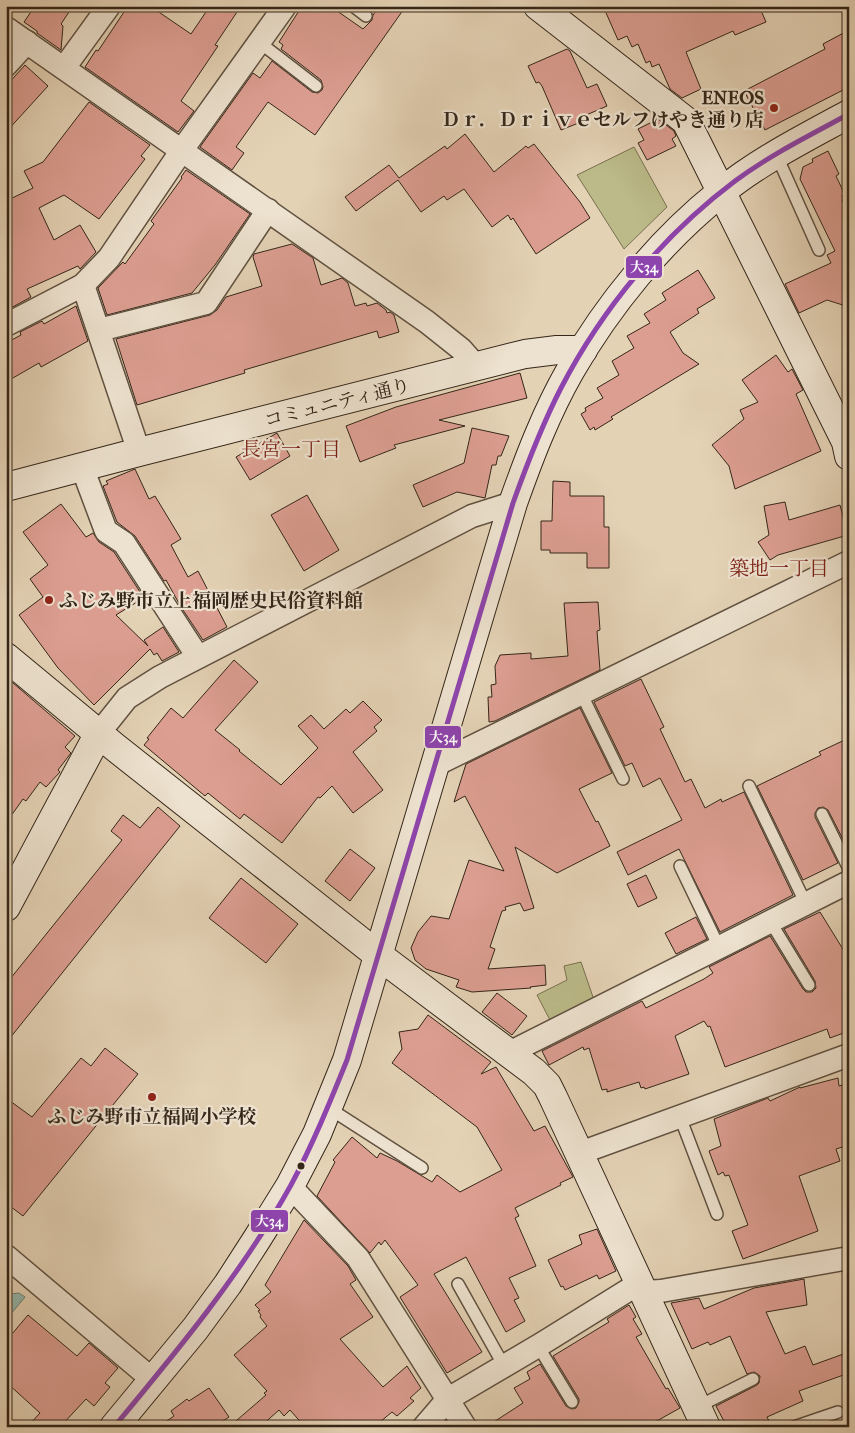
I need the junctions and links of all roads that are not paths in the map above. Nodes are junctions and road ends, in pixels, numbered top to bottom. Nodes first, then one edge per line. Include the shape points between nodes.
1 (109, 6) edge
2 (285, 6) edge
3 (353, 6) edge
4 (549, 8) edge
5 (366, 16) dead end
6 (6, 28) edge
7 (27, 42) junction
8 (260, 42) junction
9 (6, 65) edge
10 (64, 68) junction
11 (316, 86) dead end
12 (849, 114) edge
13 (182, 150) junction
14 (776, 154) junction
15 (721, 192) junction
16 (268, 210) junction
17 (819, 250) dead end
18 (83, 285) junction
19 (6, 325) edge
20 (99, 330) junction
21 (582, 350) junction
22 (476, 366) junction
23 (139, 452) junction
24 (849, 456) edge
25 (82, 467) junction
26 (6, 487) edge
27 (513, 503) junction
28 (849, 562) edge
29 (6, 657) edge
30 (198, 657) junction
31 (580, 693) junction
32 (99, 733) junction
33 (435, 765) junction
34 (623, 779) dead end
35 (749, 786) dead end
36 (822, 814) dead end
37 (680, 866) dead end
38 (849, 868) edge
39 (849, 882) edge
40 (806, 904) junction
41 (6, 907) edge
42 (770, 921) junction
43 (719, 947) junction
44 (378, 955) junction
45 (809, 985) dead end
46 (509, 1053) junction
47 (849, 1055) edge
48 (327, 1108) junction
49 (680, 1117) junction
50 (580, 1153) junction
51 (422, 1168) dead end
52 (290, 1186) junction
53 (717, 1214) dead end
54 (6, 1256) edge
55 (849, 1258) edge
56 (458, 1284) dead end
57 (641, 1288) junction
58 (538, 1346) junction
59 (504, 1366) junction
60 (753, 1379) dead end
61 (153, 1380) junction
62 (448, 1399) junction
63 (572, 1402) dead end
64 (838, 1412) dead end
65 (701, 1417) edge
66 (114, 1427) edge
67 (424, 1427) edge
68 (465, 1427) edge
69 (794, 1427) edge

1 - 10 street
2 - 8 street
3 - 5 lane
4 - 15 street via 686,121
6 - 7 street
7 - 9 street
7 - 10 street
8 - 11 lane
8 - 13 street
10 - 13 street
12 - 14 street
13 - 16 street
13 - 18 street via 109,258
14 - 15 street
14 - 17 lane
15 - 21 street via 660,249
15 - 24 street via 846,442
16 - 20 street via 206,303
16 - 22 street via 427,322 461,348
18 - 19 street
18 - 20 street
20 - 23 street
21 - 22 street, コミュニティ通り via 525,354
21 - 27 street via 551,407
22 - 23 street, コミュニティ通り
23 - 25 street, コミュニティ通り
25 - 26 street, コミュニティ通り
25 - 30 street via 106,531 124,543
27 - 30 street via 472,516
27 - 33 street
28 - 31 street
29 - 32 street
30 - 32 street via 127,698
31 - 33 street
31 - 34 lane
32 - 41 street
32 - 44 street
33 - 44 street
35 - 40 lane
36 - 38 lane
37 - 43 lane
39 - 40 street
40 - 42 street
42 - 43 street
42 - 45 lane
43 - 46 street
44 - 46 street
44 - 48 street via 347,1060
46 - 50 street via 547,1084
47 - 49 street
48 - 51 lane
48 - 52 street
49 - 50 street
49 - 53 lane
50 - 57 street
52 - 61 street via 228,1284
52 - 62 street via 358,1258
54 - 61 street
55 - 57 street via 661,1291
56 - 59 lane
57 - 58 street
57 - 65 street
58 - 59 street
58 - 63 lane
59 - 62 street
60 - 65 lane
61 - 66 street
62 - 67 street
62 - 68 street
64 - 69 lane

